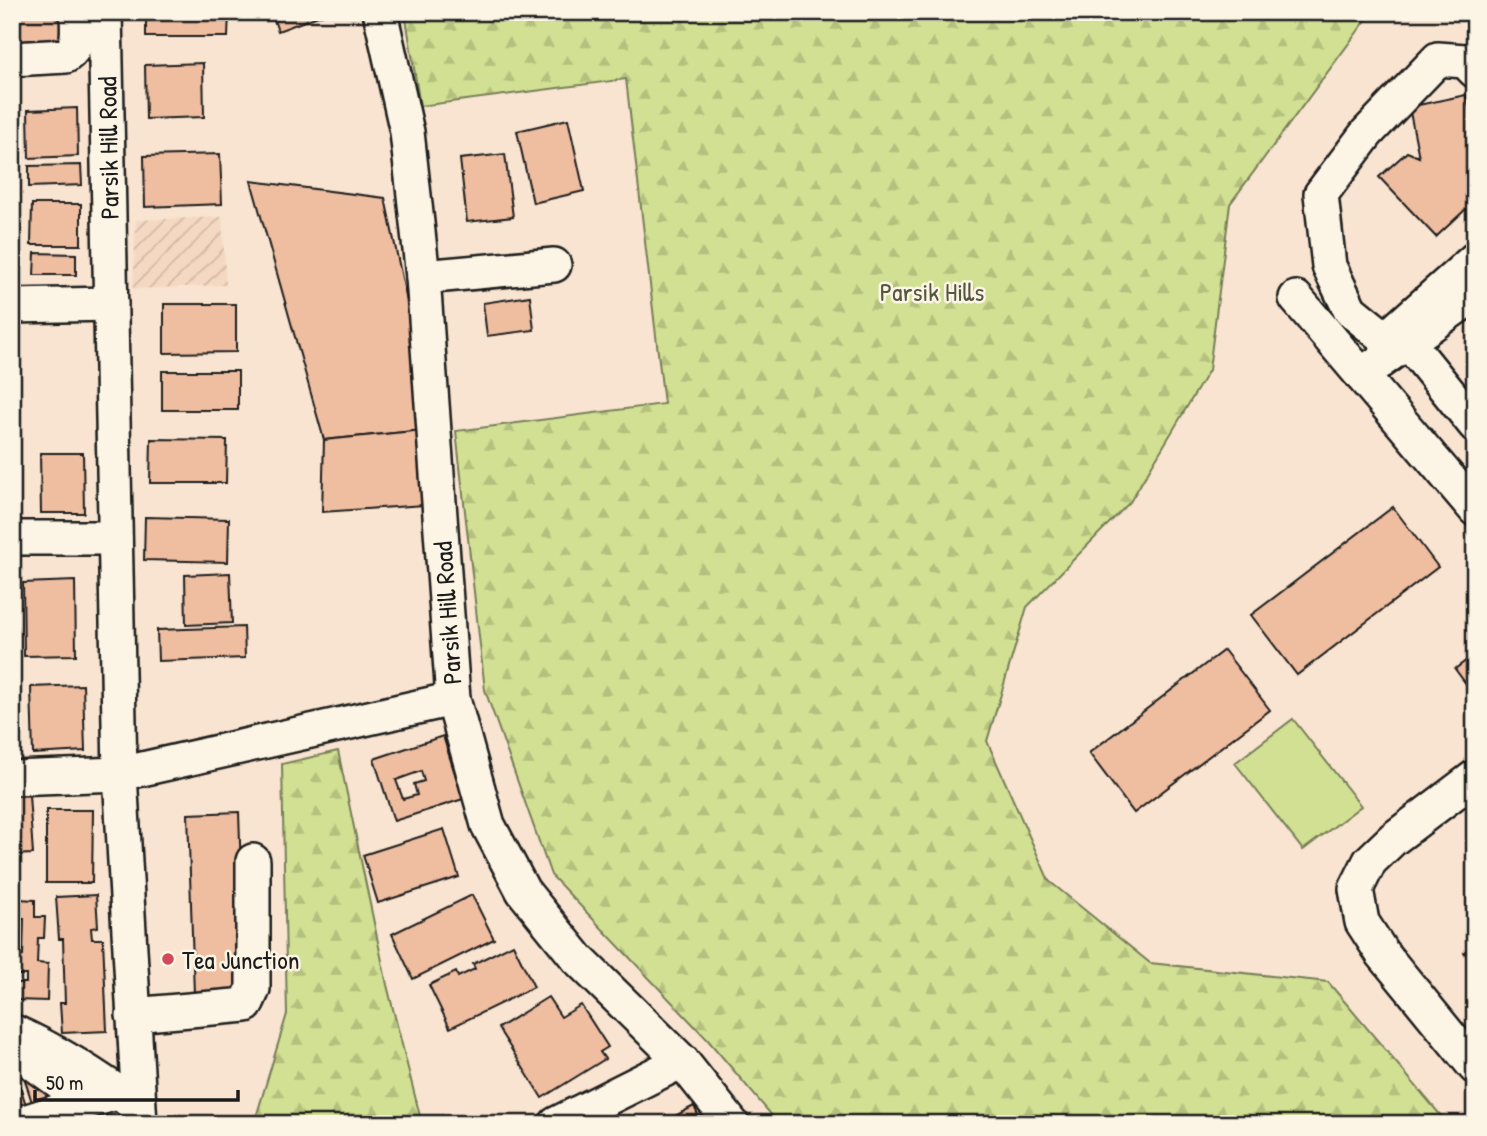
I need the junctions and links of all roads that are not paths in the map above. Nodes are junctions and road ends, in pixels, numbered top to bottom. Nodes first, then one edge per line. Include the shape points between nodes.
1 (77, 12) edge
2 (105, 12) edge
3 (380, 12) edge
4 (12, 59) edge
5 (107, 69) junction
6 (12, 71) edge
7 (1475, 71) edge
8 (1475, 259) edge
9 (554, 265) dead end
10 (423, 277) junction
11 (1475, 294) edge
12 (1296, 298) dead end
13 (111, 304) junction
14 (12, 306) edge
15 (1350, 310) junction
16 (1324, 331) junction
17 (1408, 342) junction
18 (1361, 375) junction
19 (1475, 425) edge
20 (1475, 509) edge
21 (12, 538) edge
22 (116, 538) junction
23 (453, 699) junction
24 (120, 775) junction
25 (1475, 777) edge
26 (12, 778) edge
27 (253, 862) dead end
28 (133, 1015) junction
29 (12, 1031) edge
30 (12, 1048) edge
31 (682, 1060) junction
32 (1475, 1067) edge
33 (81, 1104) junction
34 (132, 1108) edge
35 (18, 1124) edge
36 (556, 1124) edge
37 (732, 1124) edge

1 - 4 street via 73,51
2 - 5 street, Parsik Hill Road
3 - 10 street, Parsik Hill Road via 407,132
5 - 6 street
5 - 13 street, Parsik Hill Road
7 - 15 street via 1465,61 1438,59 1367,133 1321,194 1329,266
8 - 15 street via 1392,333 1381,335
9 - 10 street
10 - 23 street, Parsik Hill Road
11 - 17 street
12 - 16 street
13 - 14 street
13 - 22 street, Parsik Hill Road
15 - 16 street
16 - 18 street
17 - 18 street
17 - 19 street
18 - 20 street
21 - 22 street
22 - 24 street, Parsik Hill Road
23 - 24 street
23 - 31 street, Parsik Hill Road via 488,825 523,891 578,959
24 - 26 street
24 - 28 street, Parsik Hill Road
25 - 32 street via 1377,854 1356,889 1362,922 1382,953
27 - 28 street via 253,989 246,1005
28 - 34 street, Parsik Hill Road
29 - 34 street via 58,1051
30 - 33 street via 78,1095
31 - 36 street
31 - 37 street, Parsik Hill Road
33 - 34 street
33 - 35 street

